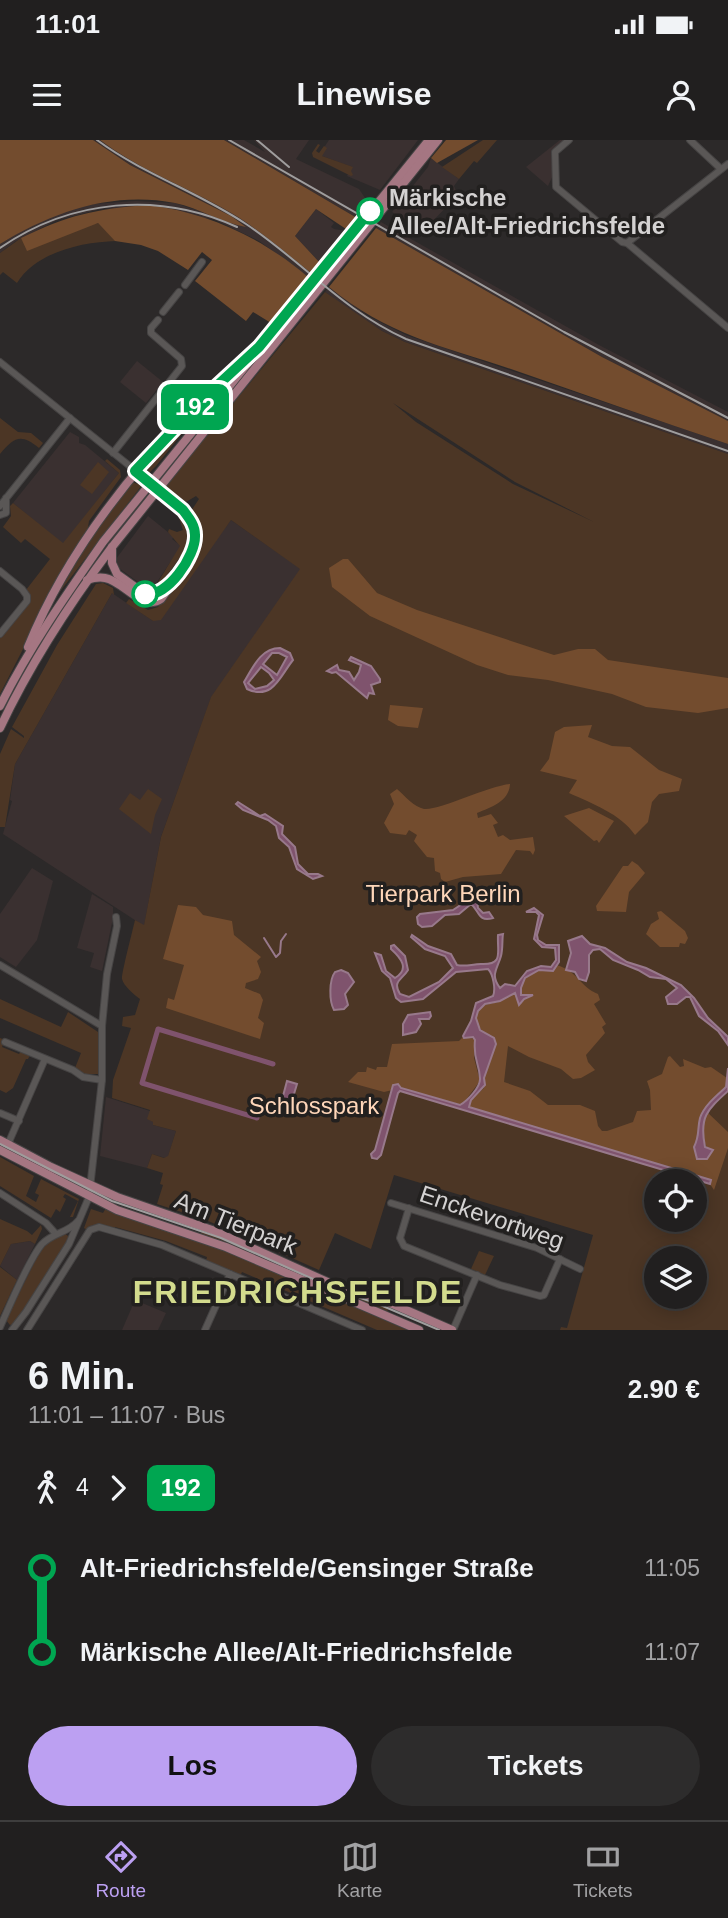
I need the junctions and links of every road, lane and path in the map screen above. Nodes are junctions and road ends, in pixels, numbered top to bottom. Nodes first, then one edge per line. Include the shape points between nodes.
1 (438, 140) edge
2 (569, 140) edge
3 (690, 140) edge
4 (426, 143) edge
5 (728, 164) edge
6 (721, 169) junction
7 (627, 243) junction
8 (202, 262) dead end
9 (185, 285) dead end
10 (180, 292) dead end
11 (163, 313) dead end
12 (158, 320) dead end
13 (727, 326) edge
14 (259, 347) junction
15 (0, 362) edge
16 (70, 418) junction
17 (113, 453) junction
18 (135, 471) junction
19 (6, 498) junction
20 (0, 506) edge
21 (0, 515) edge
22 (112, 547) junction
23 (0, 571) edge
24 (87, 579) junction
25 (168, 587) junction
26 (0, 634) edge
27 (19, 669) junction
28 (0, 706) edge
29 (0, 728) edge
30 (116, 917) dead end
31 (0, 965) edge
32 (102, 1026) junction
33 (5, 1042) dead end
34 (45, 1059) junction
35 (102, 1080) junction
36 (0, 1113) edge
37 (19, 1121) junction
38 (4, 1142) edge
39 (0, 1150) edge
40 (90, 1185) junction
41 (0, 1194) edge
42 (89, 1197) junction
43 (391, 1203) dead end
44 (409, 1208) junction
45 (79, 1219) junction
46 (55, 1233) junction
47 (65, 1250) junction
48 (74, 1255) junction
49 (560, 1259) junction
50 (580, 1269) dead end
51 (230, 1274) junction
52 (477, 1275) junction
53 (1, 1325) edge
54 (13, 1330) edge
55 (27, 1330) edge
56 (205, 1330) edge
57 (362, 1330) edge
58 (419, 1330) edge
59 (453, 1330) edge

1 - 22 main road
2 - 7 street via 555,152 558,189
3 - 6 street
4 - 14 main road
5 - 6 street
6 - 7 street
7 - 13 street
8 - 9 street
10 - 11 street
12 - 17 street via 151,333 181,359 182,366
14 - 18 main road
14 - 27 main road via 103,542
15 - 16 street
16 - 17 street
16 - 19 street
17 - 18 street
18 - 25 main road, bridge via 181,508 192,524 190,556
18 - 27 main road via 60,582
19 - 20 street
19 - 21 street via 6,513
22 - 24 main road
22 - 25 main road via 114,569 124,579 150,595
23 - 26 street via 27,596
24 - 25 main road via 110,579 150,603 161,598
24 - 29 main road
27 - 28 main road
30 - 32 street
31 - 32 street
32 - 35 street
33 - 34 street
34 - 35 street via 83,1077
34 - 37 street, Am Tierpark
35 - 40 street
36 - 37 street
37 - 38 street, Am Tierpark
38 - 40 main road, Am Tierpark
39 - 42 main road, Am Tierpark
40 - 42 street
40 - 59 main road, Am Tierpark
41 - 46 street
42 - 45 street
42 - 58 main road, Am Tierpark via 242,1253
43 - 44 street, Enckevortweg
44 - 49 street, Enckevortweg
44 - 52 street via 400,1238 404,1246
45 - 46 street via 71,1228
45 - 47 street
46 - 53 street via 36,1254
47 - 48 street
47 - 54 street
48 - 51 street, Am Tierpark via 88,1232 99,1227 162,1245
48 - 55 street
49 - 50 street, Enckevortweg
49 - 52 street via 547,1292 540,1296
51 - 56 street
51 - 57 street, Am Tierpark
52 - 59 street
53 - 54 street

